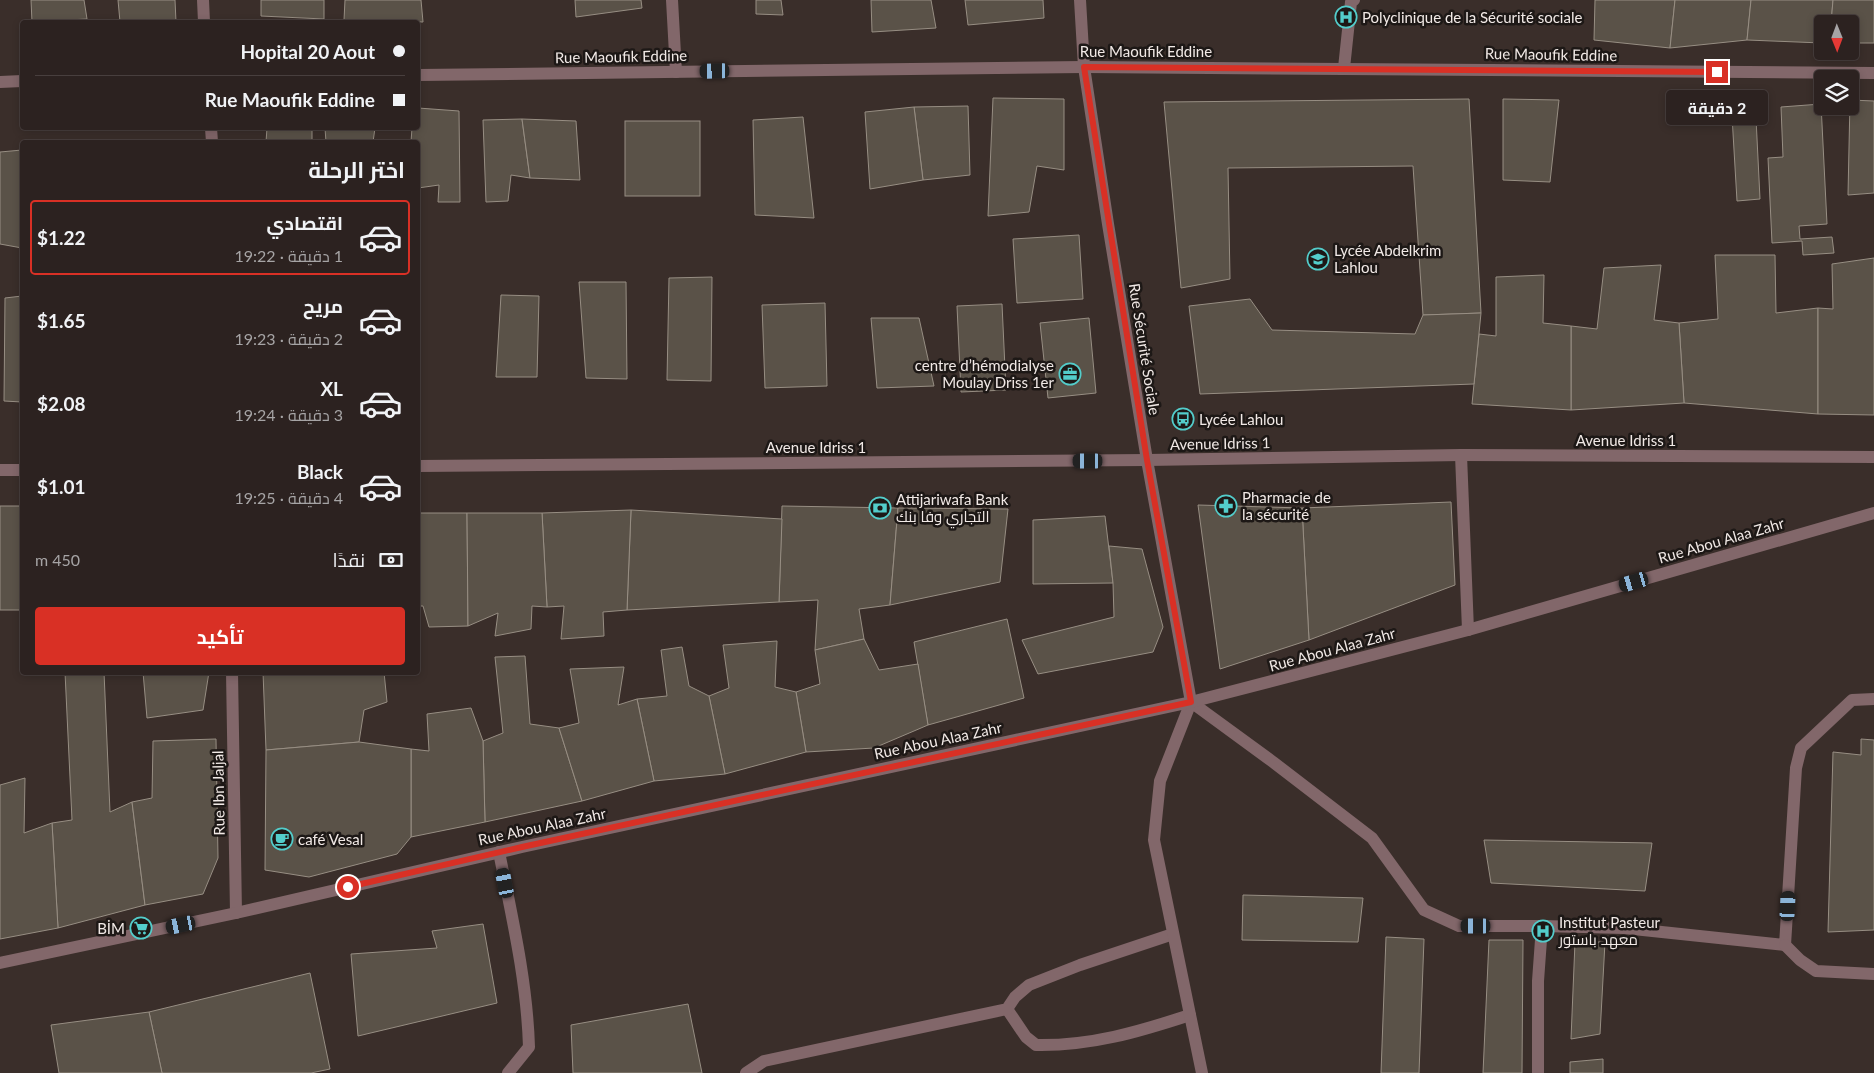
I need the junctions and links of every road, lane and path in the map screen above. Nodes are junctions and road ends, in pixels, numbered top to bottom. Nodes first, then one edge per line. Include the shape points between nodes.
1 (203, 0) edge
2 (672, 0) edge
3 (1080, 0) edge
4 (1354, 0) edge
5 (204, 20) edge
6 (1084, 67) junction
7 (1344, 68) junction
8 (676, 72) junction
9 (1874, 73) edge
10 (420, 75) edge
11 (0, 82) edge
12 (20, 82) edge
13 (1461, 455) junction
14 (1874, 457) edge
15 (1147, 460) junction
16 (420, 466) edge
17 (0, 470) edge
18 (20, 470) edge
19 (1874, 513) edge
20 (1468, 630) junction
21 (232, 675) edge
22 (1874, 699) edge
23 (1191, 702) junction
24 (499, 852) junction
25 (236, 913) junction
26 (1542, 926) junction
27 (1173, 934) junction
28 (1785, 945) junction
29 (0, 963) edge
30 (1874, 974) edge
31 (1007, 1009) junction
32 (1190, 1015) junction
33 (508, 1073) edge
34 (746, 1073) edge
35 (1202, 1073) edge
36 (1538, 1073) edge

1 - 5 street
2 - 8 street
3 - 6 street, Rue Sécurité Sociale
4 - 7 street via 1351,2
6 - 7 street, Rue Maoufik Eddine
6 - 8 street, Rue Maoufik Eddine
6 - 15 street, Rue Sécurité Sociale
7 - 9 street, Rue Maoufik Eddine
8 - 10 street, Rue Maoufik Eddine
11 - 12 street
13 - 14 street, Avenue Idriss 1
13 - 15 street, Avenue Idriss 1
13 - 20 street
15 - 16 street, Avenue Idriss 1
15 - 23 street, Rue Sécurité Sociale
17 - 18 street
19 - 20 street, Rue Abou Alaa Zahr
20 - 23 street, Rue Abou Alaa Zahr
21 - 25 street, Rue Ibn Jaljal
22 - 28 street via 1852,700 1801,748 1796,768
23 - 24 street, Rue Abou Alaa Zahr
23 - 26 street via 1372,838 1424,910 1459,926
23 - 27 street via 1160,781 1154,840
24 - 25 street, Rue Abou Alaa Zahr
24 - 33 street via 520,954 528,1019 529,1047
25 - 29 street, Rue Abou Alaa Zahr
26 - 28 street via 1624,928
26 - 36 street via 1538,980
27 - 31 street via 1029,985 1015,996
27 - 32 street
28 - 30 street via 1816,971
31 - 32 street via 1036,1045 1093,1042 1136,1033
31 - 34 street via 764,1061
32 - 35 street

